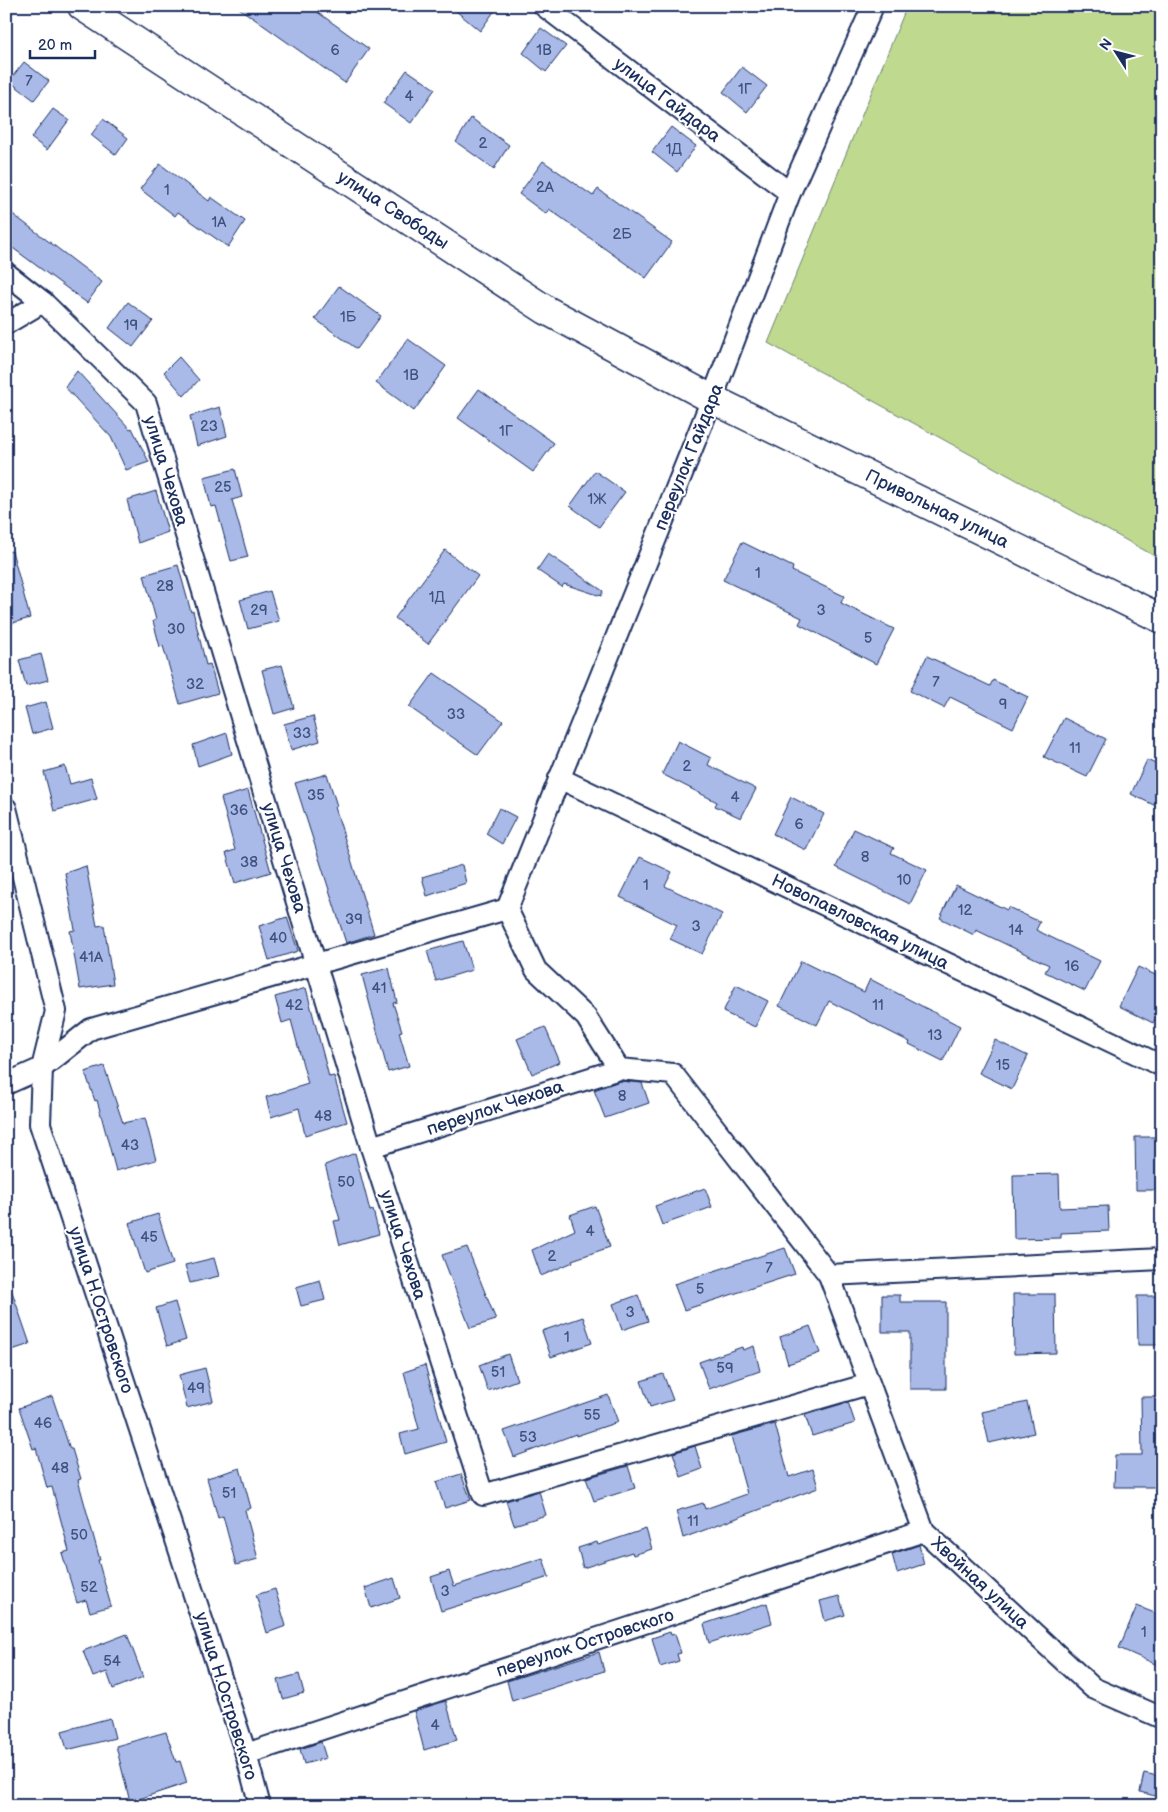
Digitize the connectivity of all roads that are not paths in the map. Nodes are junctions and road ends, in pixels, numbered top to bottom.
1 (82, 6) edge
2 (544, 6) edge
3 (873, 6) edge
4 (790, 193) junction
5 (6, 273) edge
6 (42, 302) junction
7 (6, 324) edge
8 (712, 399) junction
9 (1162, 619) edge
10 (559, 778) junction
11 (6, 808) edge
12 (508, 910) junction
13 (316, 963) junction
14 (1162, 1066) edge
15 (42, 1068) junction
16 (618, 1069) junction
17 (6, 1084) edge
18 (371, 1147) junction
19 (1162, 1259) edge
20 (829, 1275) junction
21 (869, 1384) junction
22 (924, 1531) junction
23 (1162, 1718) edge
24 (246, 1754) junction
25 (260, 1806) edge

1 - 8 street, улица Свободы
2 - 4 street, улица Гайдара
3 - 4 street, переулок Гайдара
4 - 8 street, переулок Гайдара
5 - 6 street, улица Чехова
6 - 7 street
6 - 13 street, улица Чехова
8 - 9 street, Привольная улица
8 - 10 street, переулок Гайдара
10 - 12 street, переулок Гайдара
10 - 14 street, Новопавловская улица
11 - 15 street, улица Н.Островского
12 - 13 street
12 - 16 street
13 - 15 street
13 - 18 street, улица Чехова
15 - 17 street
15 - 24 street, улица Н.Островского
16 - 18 street, переулок Чехова
16 - 20 street, Хвойная улица
18 - 21 street, улица Чехова
19 - 20 street
20 - 21 street, Хвойная улица
21 - 22 street, Хвойная улица
22 - 23 street, Хвойная улица
22 - 24 street, переулок Островского
24 - 25 street, улица Н.Островского

